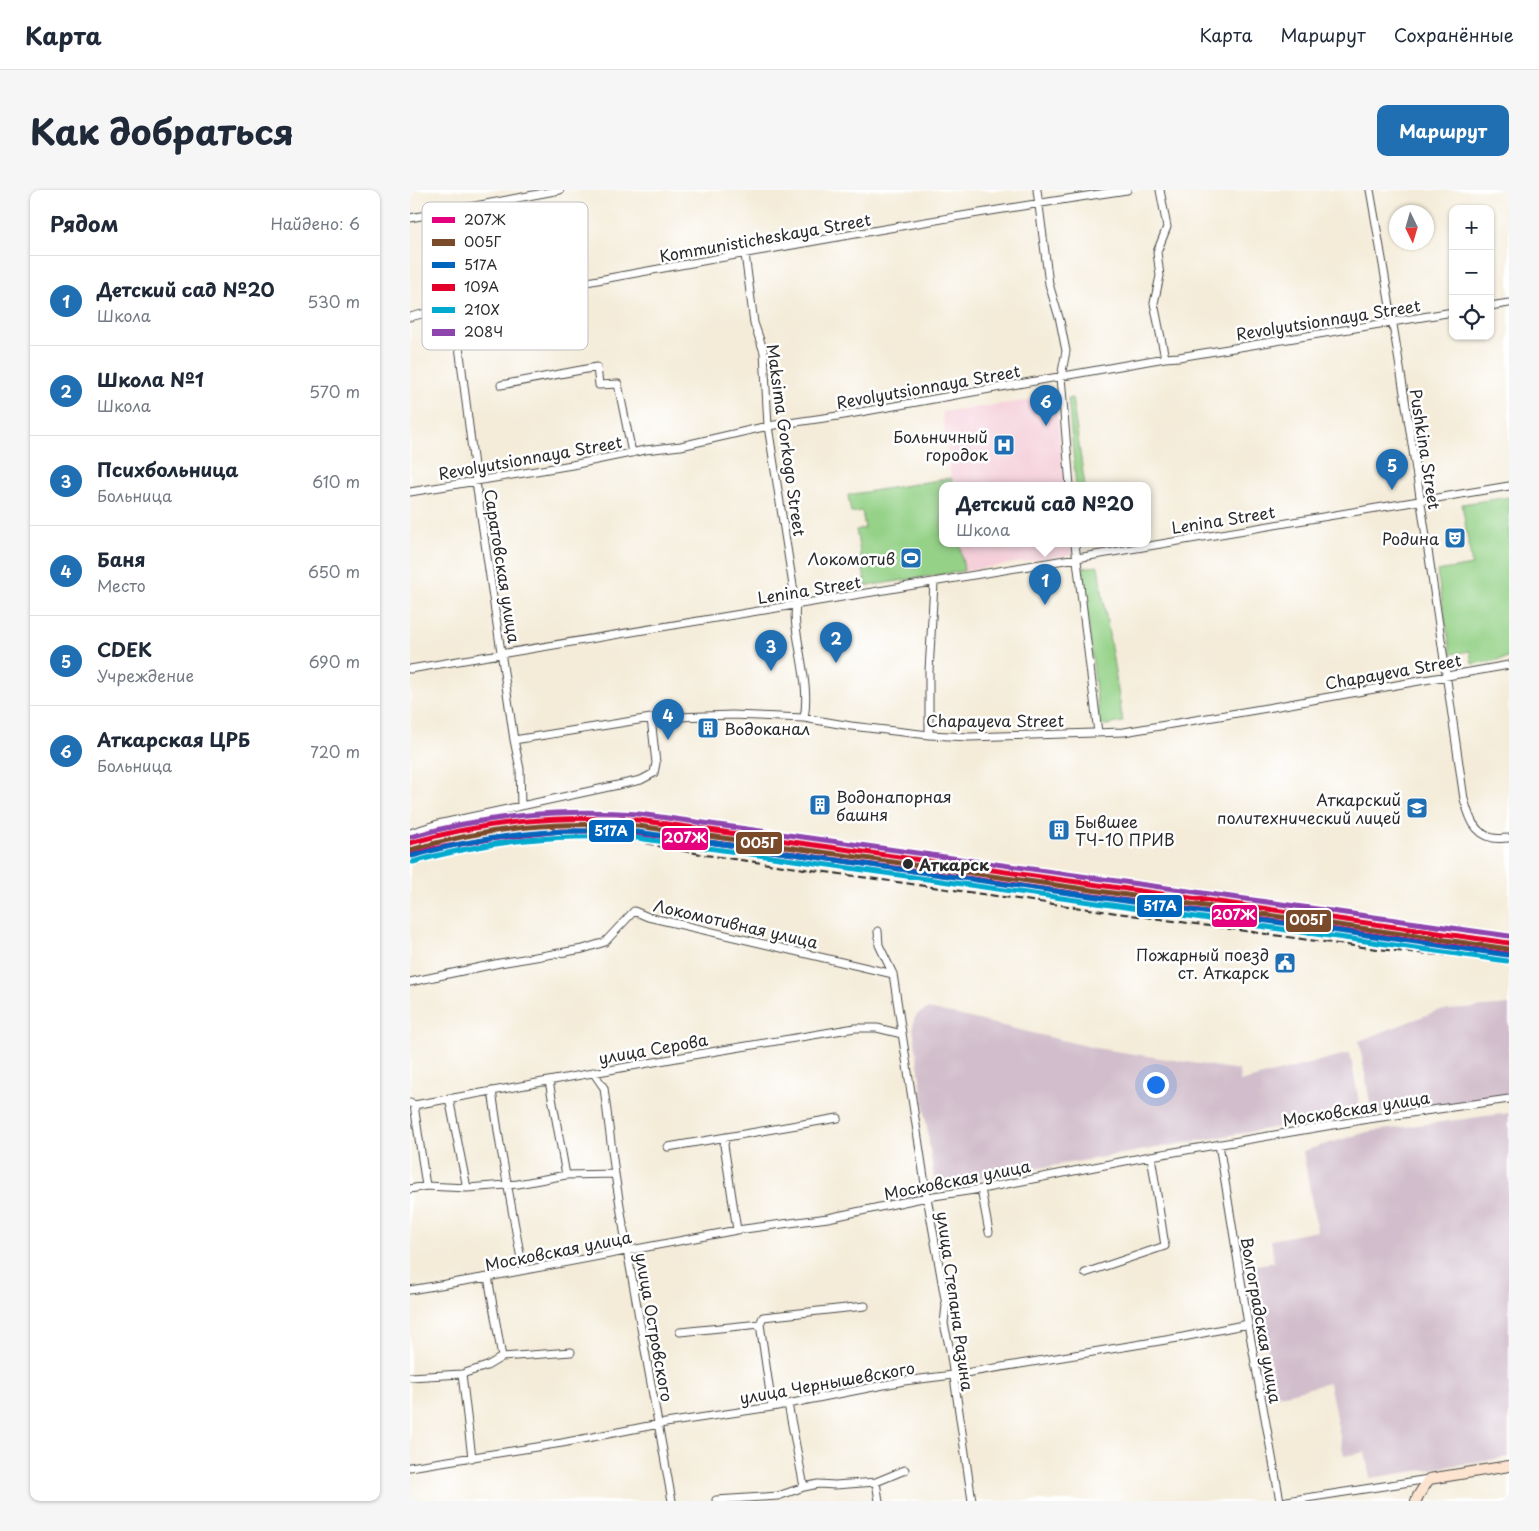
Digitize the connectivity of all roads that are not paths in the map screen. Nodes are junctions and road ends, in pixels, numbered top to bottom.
1 (560, 190) edge
2 (1037, 190) edge
3 (1127, 190) edge
4 (1160, 190) edge
5 (1370, 190) edge
6 (496, 202) edge
7 (1038, 202) junction
8 (745, 254) junction
9 (588, 282) edge
10 (1509, 303) edge
11 (1494, 305) edge
12 (1449, 313) edge
13 (1392, 322) junction
14 (460, 350) edge
15 (1165, 358) junction
16 (1061, 377) junction
17 (501, 385) dead end
18 (768, 426) junction
19 (632, 453) junction
20 (476, 482) junction
21 (1070, 482) edge
22 (1509, 486) edge
23 (410, 492) edge
24 (1420, 500) junction
25 (1151, 545) edge
26 (1075, 547) edge
27 (1136, 547) edge
28 (1076, 557) junction
29 (934, 583) junction
30 (796, 605) junction
31 (502, 654) junction
32 (1509, 665) edge
33 (410, 669) edge
34 (1446, 675) junction
35 (651, 718) junction
36 (804, 718) junction
37 (1098, 733) junction
38 (929, 735) junction
39 (514, 740) junction
40 (521, 806) junction
41 (410, 833) edge
42 (1509, 838) edge
43 (878, 931) dead end
44 (893, 974) junction
45 (410, 982) edge
46 (902, 1034) junction
47 (593, 1072) junction
48 (550, 1081) junction
49 (492, 1091) junction
50 (449, 1098) junction
51 (1509, 1099) edge
52 (412, 1104) edge
53 (838, 1118) dead end
54 (726, 1137) junction
55 (1219, 1144) junction
56 (668, 1147) dead end
57 (1151, 1156) junction
58 (615, 1174) junction
59 (566, 1175) junction
60 (508, 1184) junction
61 (426, 1186) junction
62 (467, 1188) junction
63 (410, 1189) edge
64 (981, 1189) junction
65 (927, 1197) junction
66 (737, 1230) junction
67 (989, 1232) dead end
68 (627, 1250) junction
69 (523, 1270) junction
70 (1085, 1273) dead end
71 (488, 1277) junction
72 (410, 1290) edge
73 (865, 1306) dead end
74 (760, 1324) junction
75 (1248, 1324) junction
76 (680, 1332) dead end
77 (571, 1352) dead end
78 (502, 1357) junction
79 (462, 1374) junction
80 (953, 1375) junction
81 (410, 1377) edge
82 (788, 1404) junction
83 (772, 1407) junction
84 (659, 1424) junction
85 (472, 1458) junction
86 (1509, 1466) edge
87 (410, 1467) edge
88 (905, 1470) dead end
89 (1429, 1479) junction
90 (876, 1482) junction
91 (804, 1487) junction
92 (716, 1500) edge
93 (672, 1501) edge
94 (879, 1501) edge
95 (972, 1501) edge
96 (1280, 1501) edge
97 (1287, 1501) edge
98 (1416, 1501) edge

1 - 6 street
2 - 7 street
3 - 7 street, Kommunisticheskaya Street
4 - 15 street
5 - 13 street, Pushkina Street
7 - 8 street, Kommunisticheskaya Street
7 - 16 street
8 - 9 street, Kommunisticheskaya Street
8 - 18 street, Maksima Gorkogo Street
10 - 11 street
12 - 13 street, Revolyutsionnaya Street
13 - 15 street, Revolyutsionnaya Street
13 - 24 street, Pushkina Street
14 - 20 street, Саратовская улица
15 - 16 street, Revolyutsionnaya Street
16 - 18 street, Revolyutsionnaya Street
16 - 21 street
17 - 19 street
18 - 19 street, Revolyutsionnaya Street
18 - 30 street, Maksima Gorkogo Street
19 - 20 street, Revolyutsionnaya Street
20 - 23 street, Revolyutsionnaya Street
20 - 31 street, Саратовская улица
22 - 24 street, Lenina Street
24 - 25 street, Lenina Street
24 - 34 street, Pushkina Street
26 - 28 street
27 - 28 street, Lenina Street
28 - 29 street, Lenina Street
28 - 37 street
29 - 30 street, Lenina Street
29 - 38 street
30 - 31 street, Lenina Street
30 - 36 street, Maksima Gorkogo Street
31 - 33 street, Lenina Street
31 - 39 street, Саратовская улица
32 - 34 street, Chapayeva Street
34 - 37 street, Chapayeva Street
34 - 42 street, Pushkina Street
35 - 36 street, Chapayeva Street
35 - 39 street, Chapayeva Street
35 - 40 street
36 - 38 street, Chapayeva Street
37 - 38 street, Chapayeva Street
39 - 40 street
40 - 41 street
43 - 44 street, улица Степана Разина
44 - 45 street, Локомотивная улица
44 - 46 street, улица Степана Разина
46 - 47 street, улица Серова
46 - 65 street, улица Степана Разина
47 - 48 street, улица Серова
47 - 58 street, улица Островского
48 - 49 street, улица Серова
48 - 59 street
49 - 50 street, улица Серова
49 - 60 street
50 - 52 street, улица Серова
50 - 62 street
51 - 55 street, Московская улица
52 - 61 street
53 - 54 street
54 - 56 street
54 - 66 street
55 - 57 street, Московская улица
55 - 75 street, Волгоградская улица
57 - 64 street, Московская улица
57 - 70 street
58 - 59 street
58 - 68 street, улица Островского
59 - 60 street
60 - 62 street
60 - 69 street
61 - 62 street
61 - 63 street
64 - 65 street, Московская улица
64 - 67 street
65 - 66 street, Московская улица
65 - 80 street, улица Степана Разина
66 - 68 street, Московская улица
68 - 69 street, Московская улица
68 - 84 street, улица Островского
69 - 71 street, Московская улица
71 - 72 street, Московская улица
71 - 78 street
73 - 74 street
74 - 76 street
74 - 83 street
75 - 80 street, улица Чернышевского
75 - 96 street, Волгоградская улица
77 - 78 street
78 - 79 street
79 - 81 street
79 - 85 street
80 - 82 street, улица Чернышевского
80 - 95 street, улица Степана Разина
82 - 83 street, улица Чернышевского
82 - 91 street
83 - 84 street, улица Чернышевского
84 - 85 street, улица Чернышевского
84 - 93 street, улица Островского
85 - 87 street, улица Чернышевского
86 - 89 street
88 - 90 street
89 - 97 street
89 - 98 street
90 - 91 street
90 - 94 street
91 - 92 street

